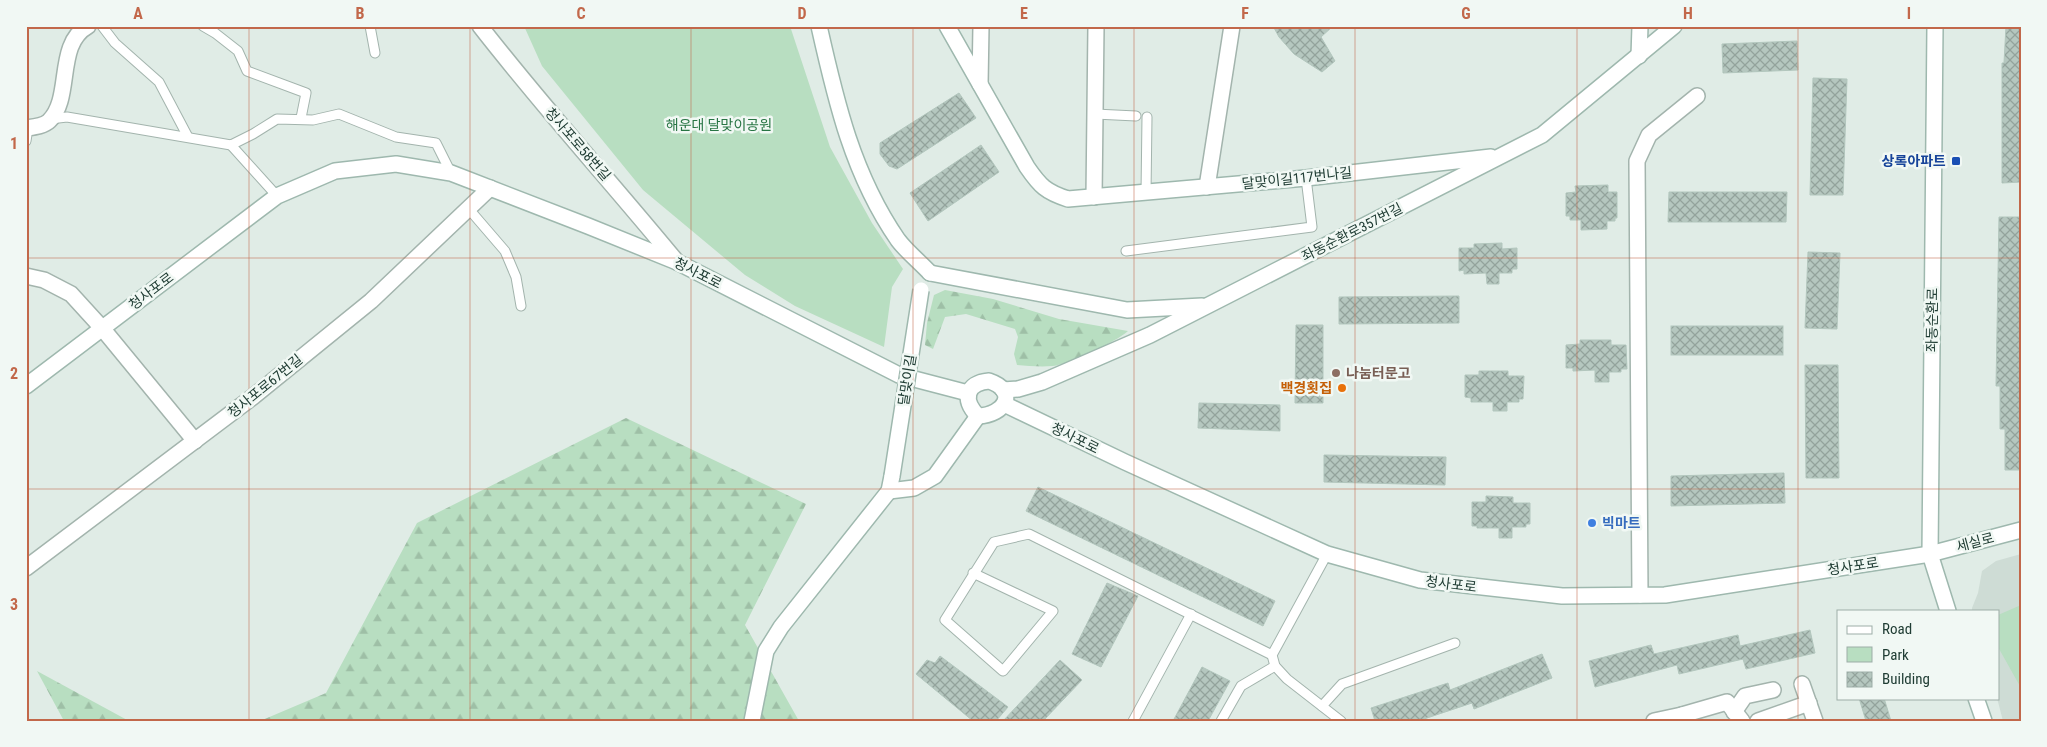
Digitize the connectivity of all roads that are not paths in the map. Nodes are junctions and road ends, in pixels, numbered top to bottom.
1 (88, 26) edge
2 (102, 26) edge
3 (203, 26) edge
4 (370, 26) edge
5 (480, 26) edge
6 (819, 26) edge
7 (946, 26) edge
8 (981, 26) edge
9 (1096, 26) edge
10 (1232, 26) edge
11 (1640, 26) edge
12 (1674, 26) edge
13 (1935, 26) edge
14 (375, 53) dead end
15 (1639, 56) junction
16 (980, 84) junction
17 (1697, 96) dead end
18 (1095, 114) junction
19 (1136, 116) dead end
20 (1147, 117) dead end
21 (301, 118) junction
22 (50, 119) junction
23 (27, 133) edge
24 (188, 137) junction
25 (231, 145) junction
26 (1499, 156) junction
27 (451, 173) junction
28 (1306, 178) junction
29 (1206, 187) junction
30 (490, 188) junction
31 (1146, 193) junction
32 (277, 196) junction
33 (1094, 197) junction
34 (468, 208) junction
35 (1126, 251) dead end
36 (677, 262) junction
37 (930, 273) junction
38 (26, 276) edge
39 (521, 306) dead end
40 (1209, 306) junction
41 (102, 328) junction
42 (26, 386) edge
43 (968, 393) junction
44 (1004, 397) junction
45 (978, 416) junction
46 (195, 441) junction
47 (889, 491) junction
48 (2021, 530) edge
49 (1327, 554) junction
50 (1930, 554) junction
51 (26, 568) edge
52 (974, 573) junction
53 (1640, 595) junction
54 (1948, 610) edge
55 (1191, 614) junction
56 (1454, 642) dead end
57 (1272, 655) junction
58 (1275, 666) junction
59 (1802, 684) dead end
60 (1773, 690) dead end
61 (1977, 700) edge
62 (1809, 703) junction
63 (1322, 706) junction
64 (1738, 716) edge
65 (1780, 717) edge
66 (1683, 718) edge
67 (752, 721) edge
68 (1133, 721) edge
69 (1221, 721) edge
70 (1341, 721) edge
71 (1654, 721) edge
72 (1758, 721) edge
73 (1815, 721) edge
74 (1984, 721) edge

1 - 22 street
2 - 24 lane
3 - 21 lane
4 - 14 lane
5 - 36 street, 청사포로58번길
6 - 37 street
7 - 16 street
8 - 16 street
9 - 18 street
10 - 29 street
11 - 15 street
12 - 15 street, 좌동순환로357번길
13 - 50 street, 좌동순환로
15 - 26 street, 좌동순환로357번길
16 - 33 street, 달맞이길117번나길
17 - 53 street
18 - 19 lane
18 - 33 street
20 - 31 lane
21 - 25 lane
21 - 27 lane
22 - 23 street
22 - 24 lane
24 - 25 lane
25 - 32 lane
26 - 28 street, 달맞이길117번나길
26 - 40 street, 좌동순환로357번길
27 - 30 street, 청사포로
27 - 32 street, 청사포로
28 - 29 street, 달맞이길117번나길
28 - 35 lane
29 - 31 street, 달맞이길117번나길
30 - 34 street, 청사포로67번길
30 - 36 street, 청사포로
31 - 33 street, 달맞이길117번나길
32 - 41 street, 청사포로
34 - 39 lane
34 - 46 street, 청사포로67번길
36 - 43 street, 청사포로
37 - 40 street
37 - 47 street, 달맞이길, bridge
38 - 41 street
40 - 44 street, 좌동순환로357번길
41 - 42 street, 청사포로
41 - 46 street
43 - 44 street
43 - 45 street
44 - 45 street
44 - 49 street, 청사포로
45 - 47 street
46 - 51 street, 청사포로67번길
47 - 67 street, 달맞이길
48 - 50 street, 세실로
49 - 53 street, 청사포로
49 - 57 lane
50 - 53 street, 청사포로
50 - 54 street, 좌동순환로
52 - 52 lane
52 - 55 lane
55 - 57 lane
55 - 68 lane
56 - 63 lane
57 - 58 lane
58 - 63 lane
58 - 69 lane
59 - 62 street
60 - 64 street
61 - 74 street
62 - 65 street
62 - 73 street
63 - 70 lane
64 - 66 street
65 - 72 street
66 - 71 street

